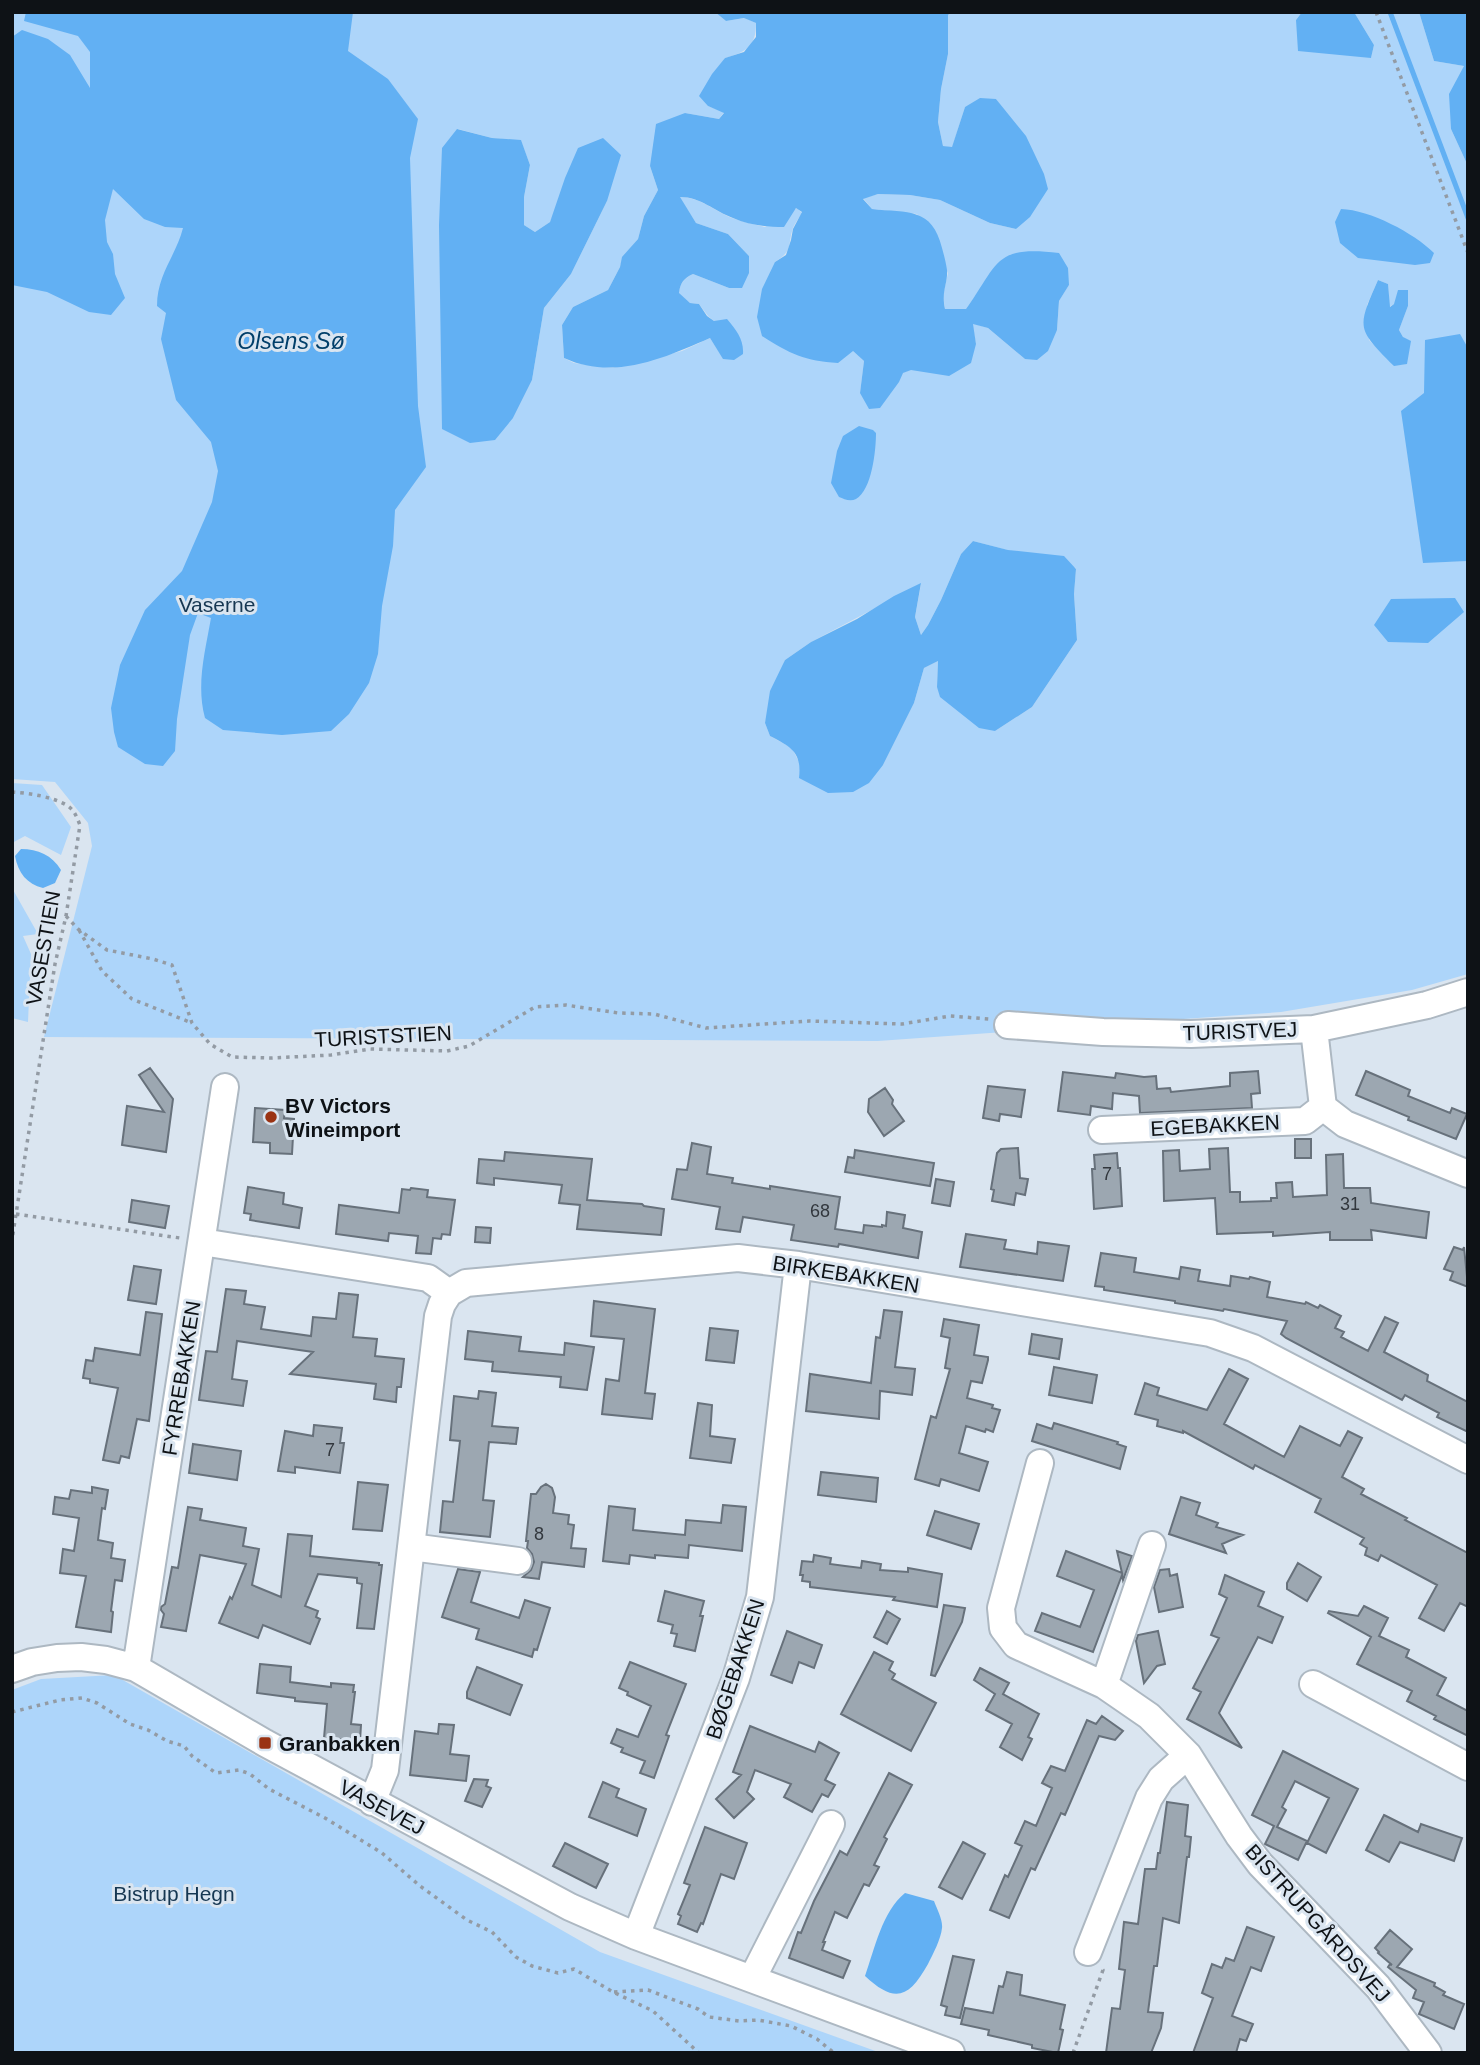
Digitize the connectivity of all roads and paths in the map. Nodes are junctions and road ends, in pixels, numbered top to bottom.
1 (1376, 12) edge
2 (1468, 253) edge
3 (12, 792) edge
4 (66, 916) junction
5 (78, 929) junction
6 (1468, 992) edge
7 (192, 1023) junction
8 (1008, 1025) joint
9 (1314, 1029) junction
10 (225, 1087) dead end
11 (1323, 1107) junction
12 (1102, 1130) dead end
13 (1468, 1174) edge
14 (16, 1214) junction
15 (12, 1240) edge
16 (202, 1242) junction
17 (798, 1265) junction
18 (449, 1293) junction
19 (1468, 1460) edge
20 (1040, 1463) dead end
21 (1152, 1545) dead end
22 (411, 1547) junction
23 (518, 1561) dead end
24 (136, 1668) junction
25 (12, 1669) edge
26 (1313, 1684) dead end
27 (1104, 1685) junction
28 (12, 1712) edge
29 (1188, 1755) junction
30 (1468, 1767) edge
31 (372, 1802) junction
32 (831, 1824) dead end
33 (636, 1936) junction
34 (1088, 1952) joint
35 (752, 1979) junction
36 (613, 1992) junction
37 (699, 2053) edge
38 (834, 2053) edge
39 (951, 2053) edge
40 (1073, 2053) edge
41 (1428, 2053) edge

1 - 2 path
3 - 4 path, VASESTIEN
4 - 5 path, TURISTSTIEN
4 - 14 path, VASESTIEN
5 - 7 path
5 - 7 path, TURISTSTIEN
6 - 9 street, TURISTVEJ
7 - 8 path, TURISTSTIEN
8 - 9 street, TURISTVEJ
9 - 11 street
10 - 16 street, FYRREBAKKEN
11 - 12 street, EGEBAKKEN
11 - 13 street
14 - 15 path, VASESTIEN
14 - 16 path
16 - 18 street
16 - 24 street, FYRREBAKKEN
17 - 18 street, BIRKEBAKKEN
17 - 19 street, BIRKEBAKKEN
17 - 33 street, BØGEBAKKEN
18 - 22 street
20 - 27 street, BISTRUPGÅRDSVEJ
21 - 27 street
22 - 23 street
22 - 31 street
24 - 25 street, VASEVEJ
24 - 31 street, VASEVEJ
26 - 30 street
27 - 29 street, BISTRUPGÅRDSVEJ
28 - 36 path
29 - 34 street
29 - 41 street, BISTRUPGÅRDSVEJ
31 - 33 street, VASEVEJ
32 - 35 street
33 - 35 street, VASEVEJ
34 - 40 path
35 - 39 street, VASEVEJ
36 - 37 path
36 - 38 path

